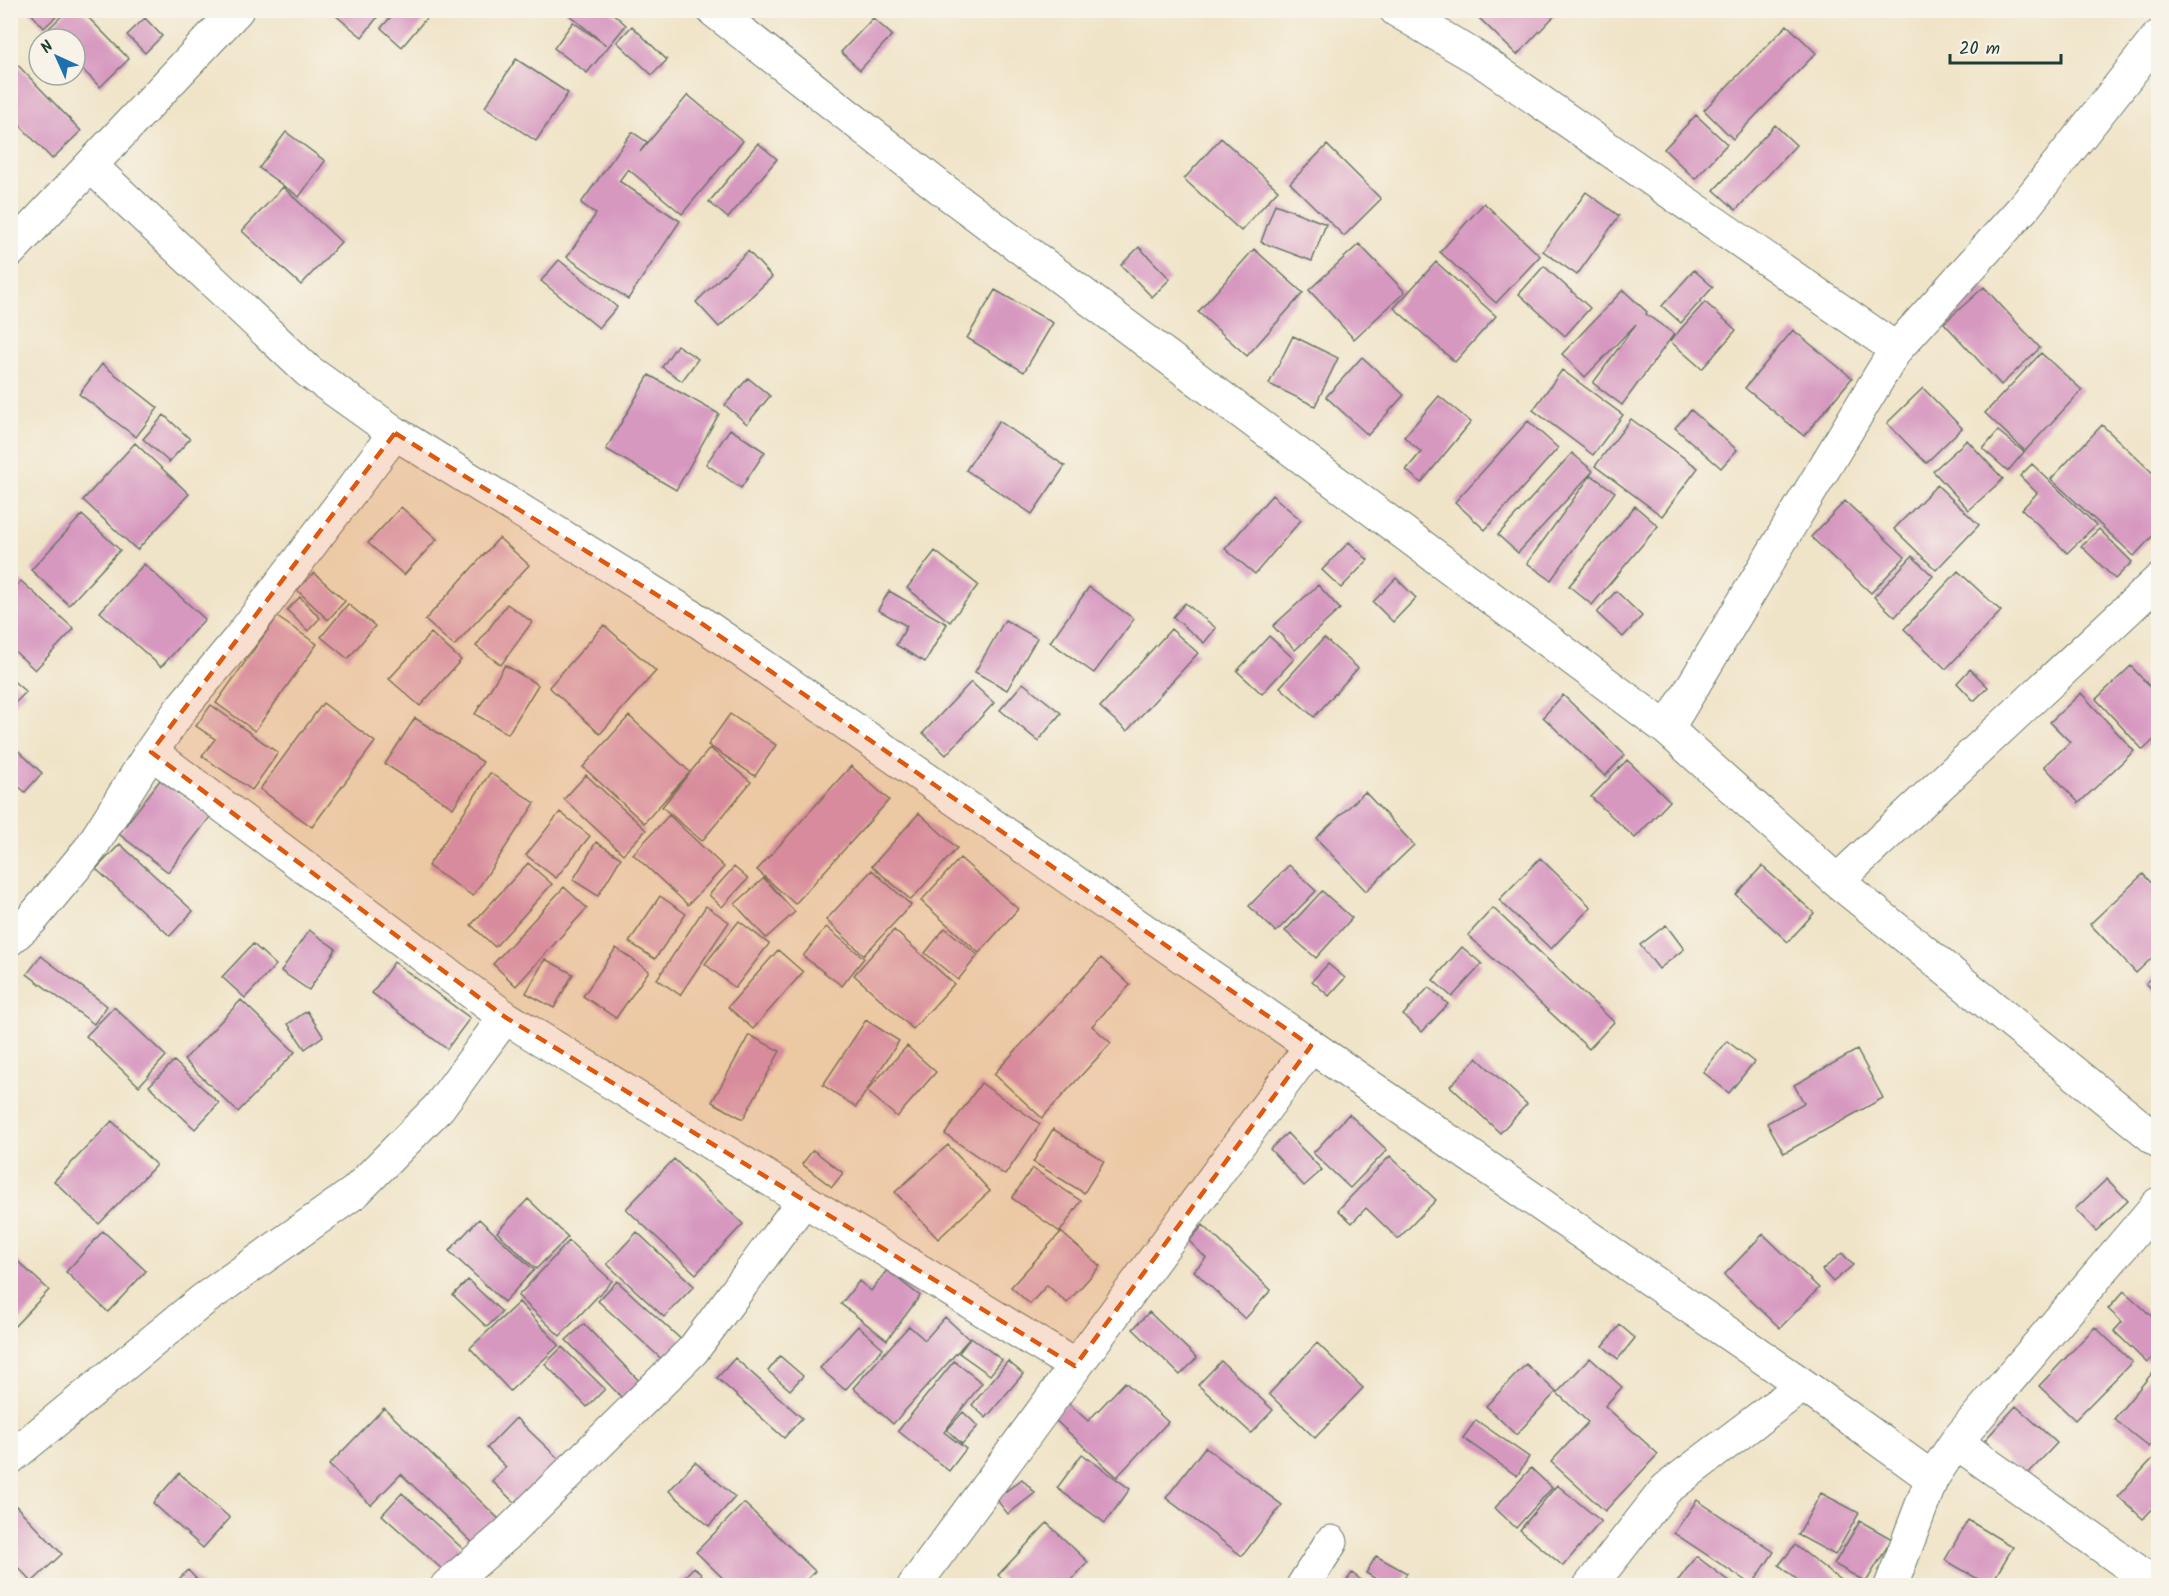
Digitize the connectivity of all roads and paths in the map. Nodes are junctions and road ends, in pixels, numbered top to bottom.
1 (237, 10) edge
2 (713, 10) edge
3 (1396, 10) edge
4 (2158, 37) edge
5 (91, 166) junction
6 (10, 252) edge
7 (1896, 349) junction
8 (395, 433) junction
9 (2156, 588) edge
10 (1667, 729) junction
11 (151, 752) junction
12 (1837, 881) junction
13 (10, 939) edge
14 (505, 1017) junction
15 (1311, 1046) junction
16 (2157, 1139) edge
17 (804, 1200) junction
18 (2158, 1204) edge
19 (1075, 1366) junction
20 (1803, 1385) junction
21 (1956, 1442) junction
22 (10, 1458) edge
23 (1932, 1478) junction
24 (1331, 1542) dead end
25 (447, 1586) edge
26 (914, 1586) edge
27 (1303, 1586) edge
28 (1590, 1586) edge
29 (1891, 1586) edge
30 (2158, 1586) edge

1 - 5 street
2 - 10 street
3 - 7 street
4 - 7 street
5 - 6 street
5 - 8 street
7 - 10 street
8 - 11 street
8 - 15 street
9 - 12 street
10 - 12 street
11 - 13 street
11 - 14 street
12 - 16 street
14 - 17 street
14 - 22 street
15 - 19 street
15 - 20 street
17 - 19 street
17 - 25 street
18 - 21 street
19 - 26 street
20 - 23 street
20 - 28 street
21 - 23 street
21 - 30 street
23 - 29 street
24 - 27 street

